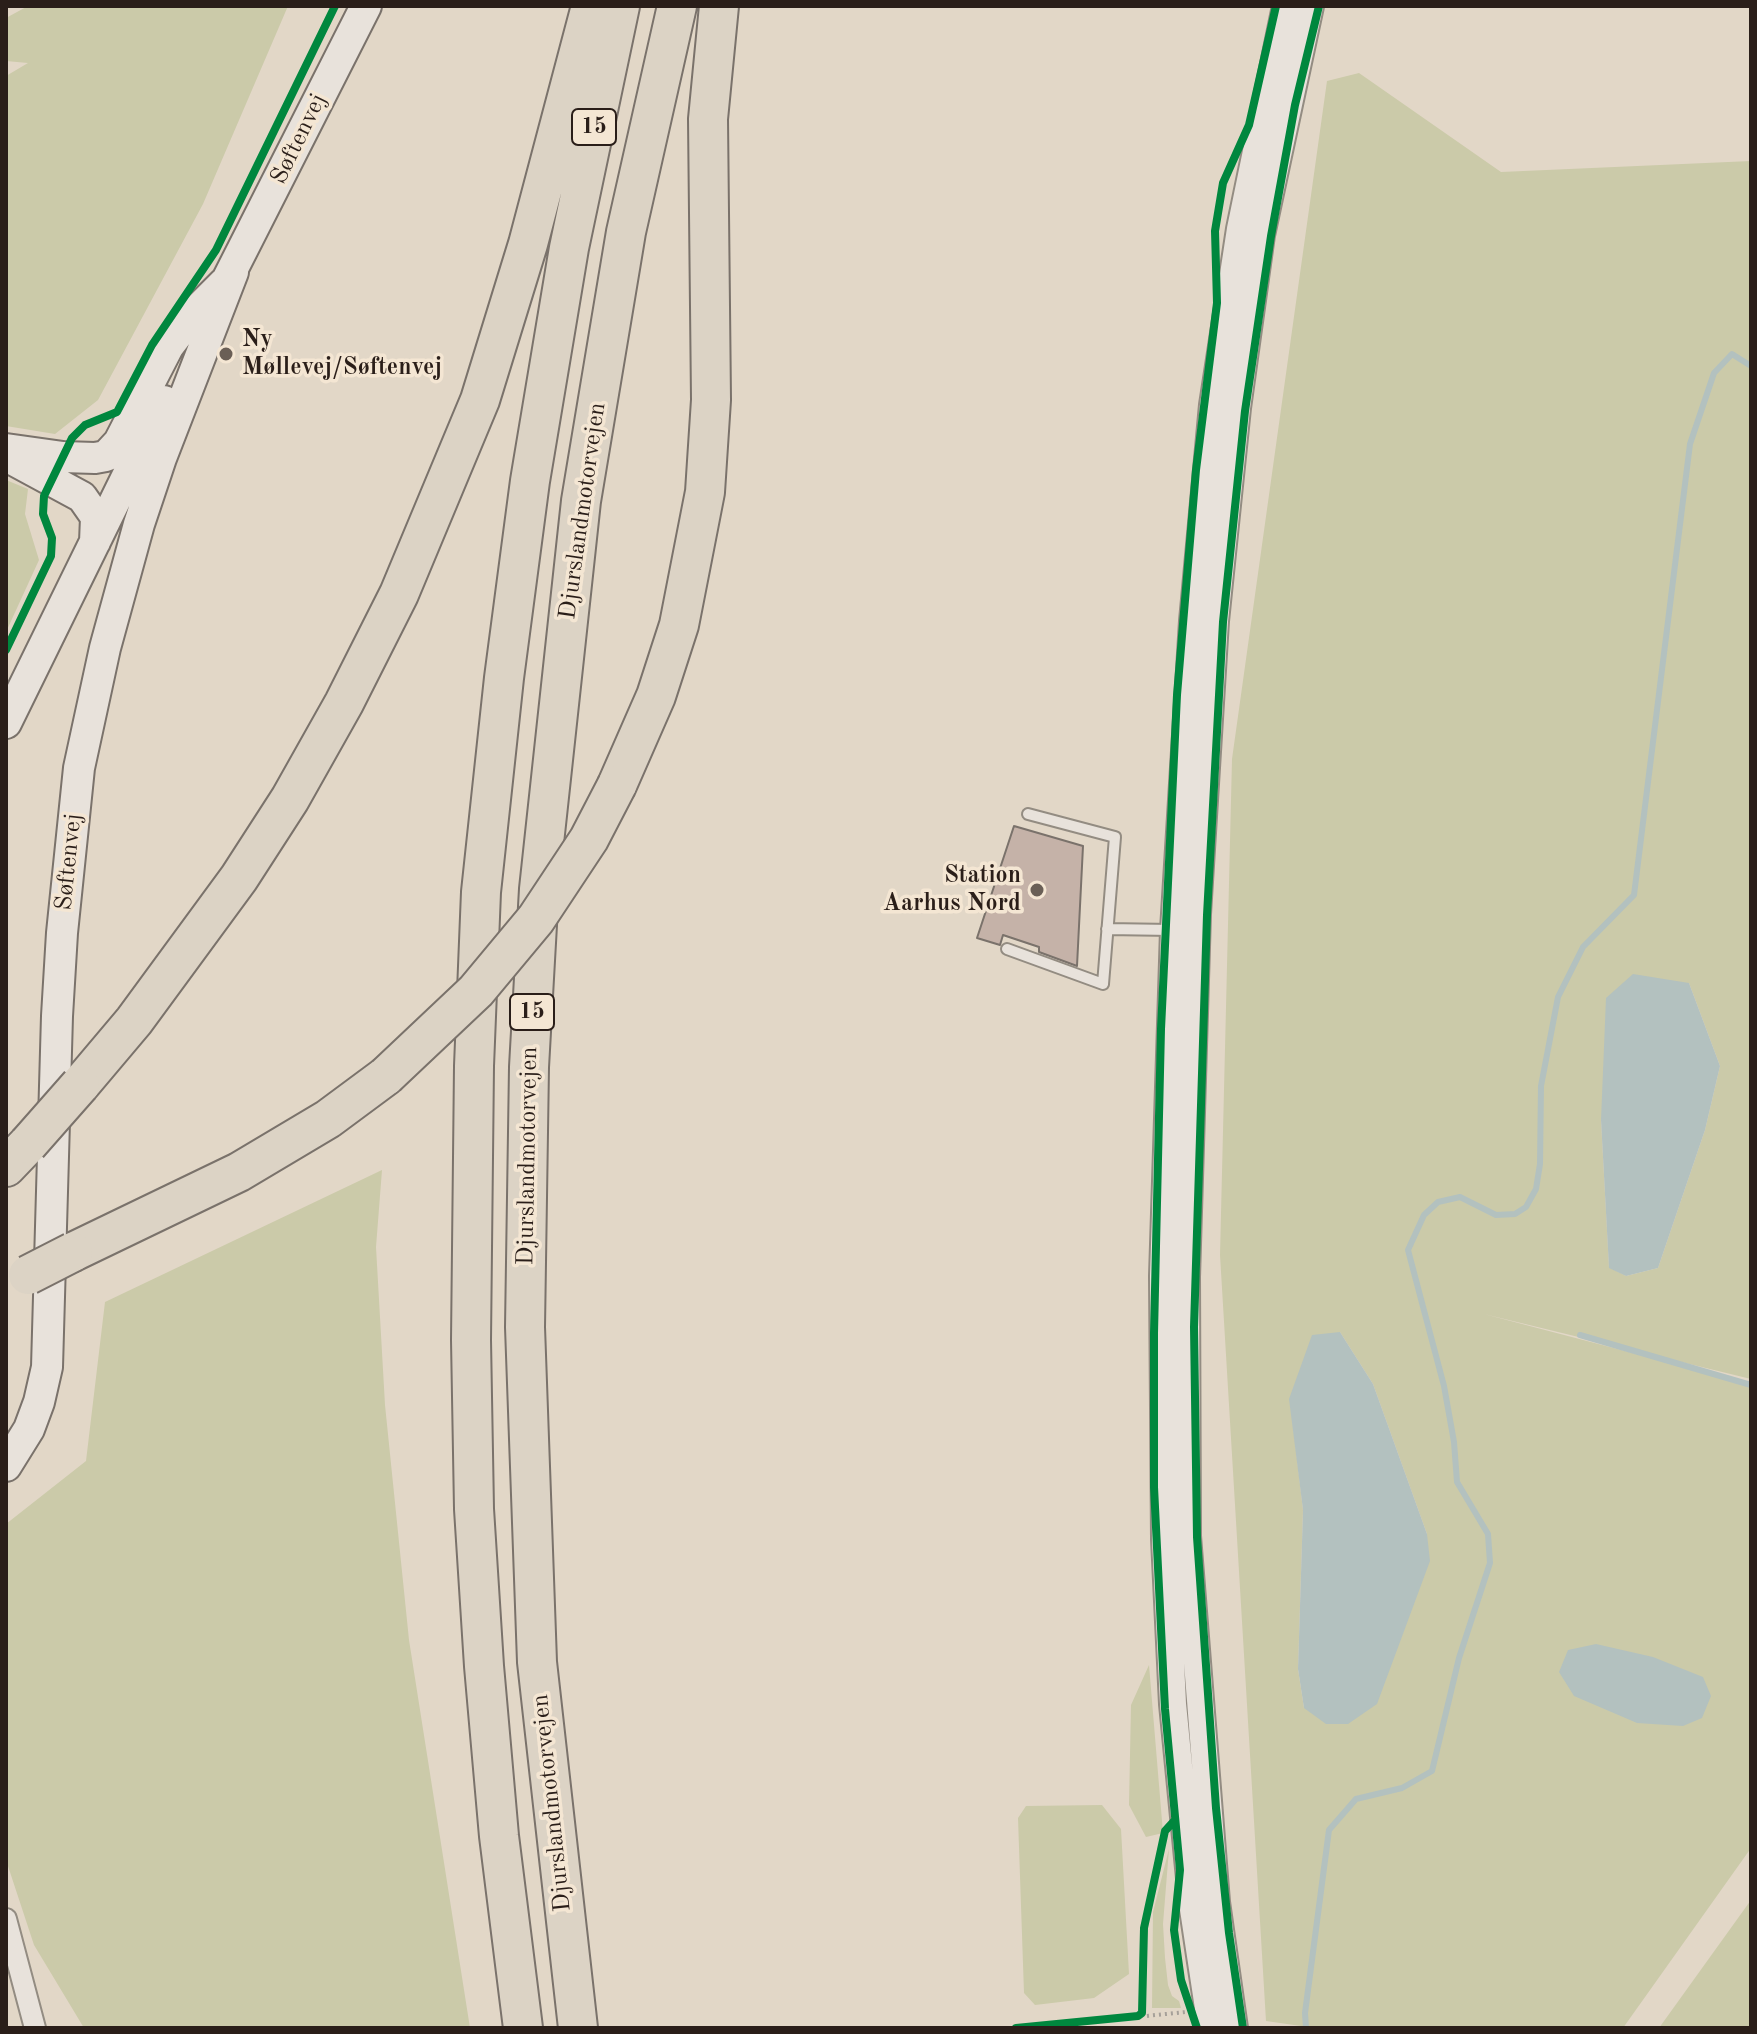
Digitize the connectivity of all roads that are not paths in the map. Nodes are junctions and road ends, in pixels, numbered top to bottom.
1 (366, 6) edge
2 (591, 6) edge
3 (620, 6) edge
4 (677, 6) edge
5 (719, 6) edge
6 (1286, 6) edge
7 (1310, 6) edge
8 (233, 272) junction
9 (6, 449) edge
10 (6, 456) edge
11 (95, 542) junction
12 (6, 723) edge
13 (1028, 814) dead end
14 (1107, 929) junction
15 (1174, 930) junction
16 (1007, 949) dead end
17 (17, 1156) edge
18 (17, 1281) edge
19 (6, 1466) edge
20 (6, 1919) edge
21 (1199, 2020) edge
22 (35, 2028) edge
23 (523, 2028) edge
24 (578, 2028) edge
25 (1234, 2028) edge

1 - 8 main road, Søftenvej
2 - 17 highway, bridge
3 - 23 highway, 15
4 - 24 highway, Djurslandmotorvejen / 15
5 - 18 highway, bridge
6 - 15 street
7 - 25 street
8 - 9 main road
8 - 11 main road, Søftenvej
8 - 19 main road, Søftenvej
10 - 11 main road
11 - 12 main road, Søftenvej
13 - 14 lane
14 - 15 lane
14 - 16 lane
15 - 21 street
20 - 22 street

